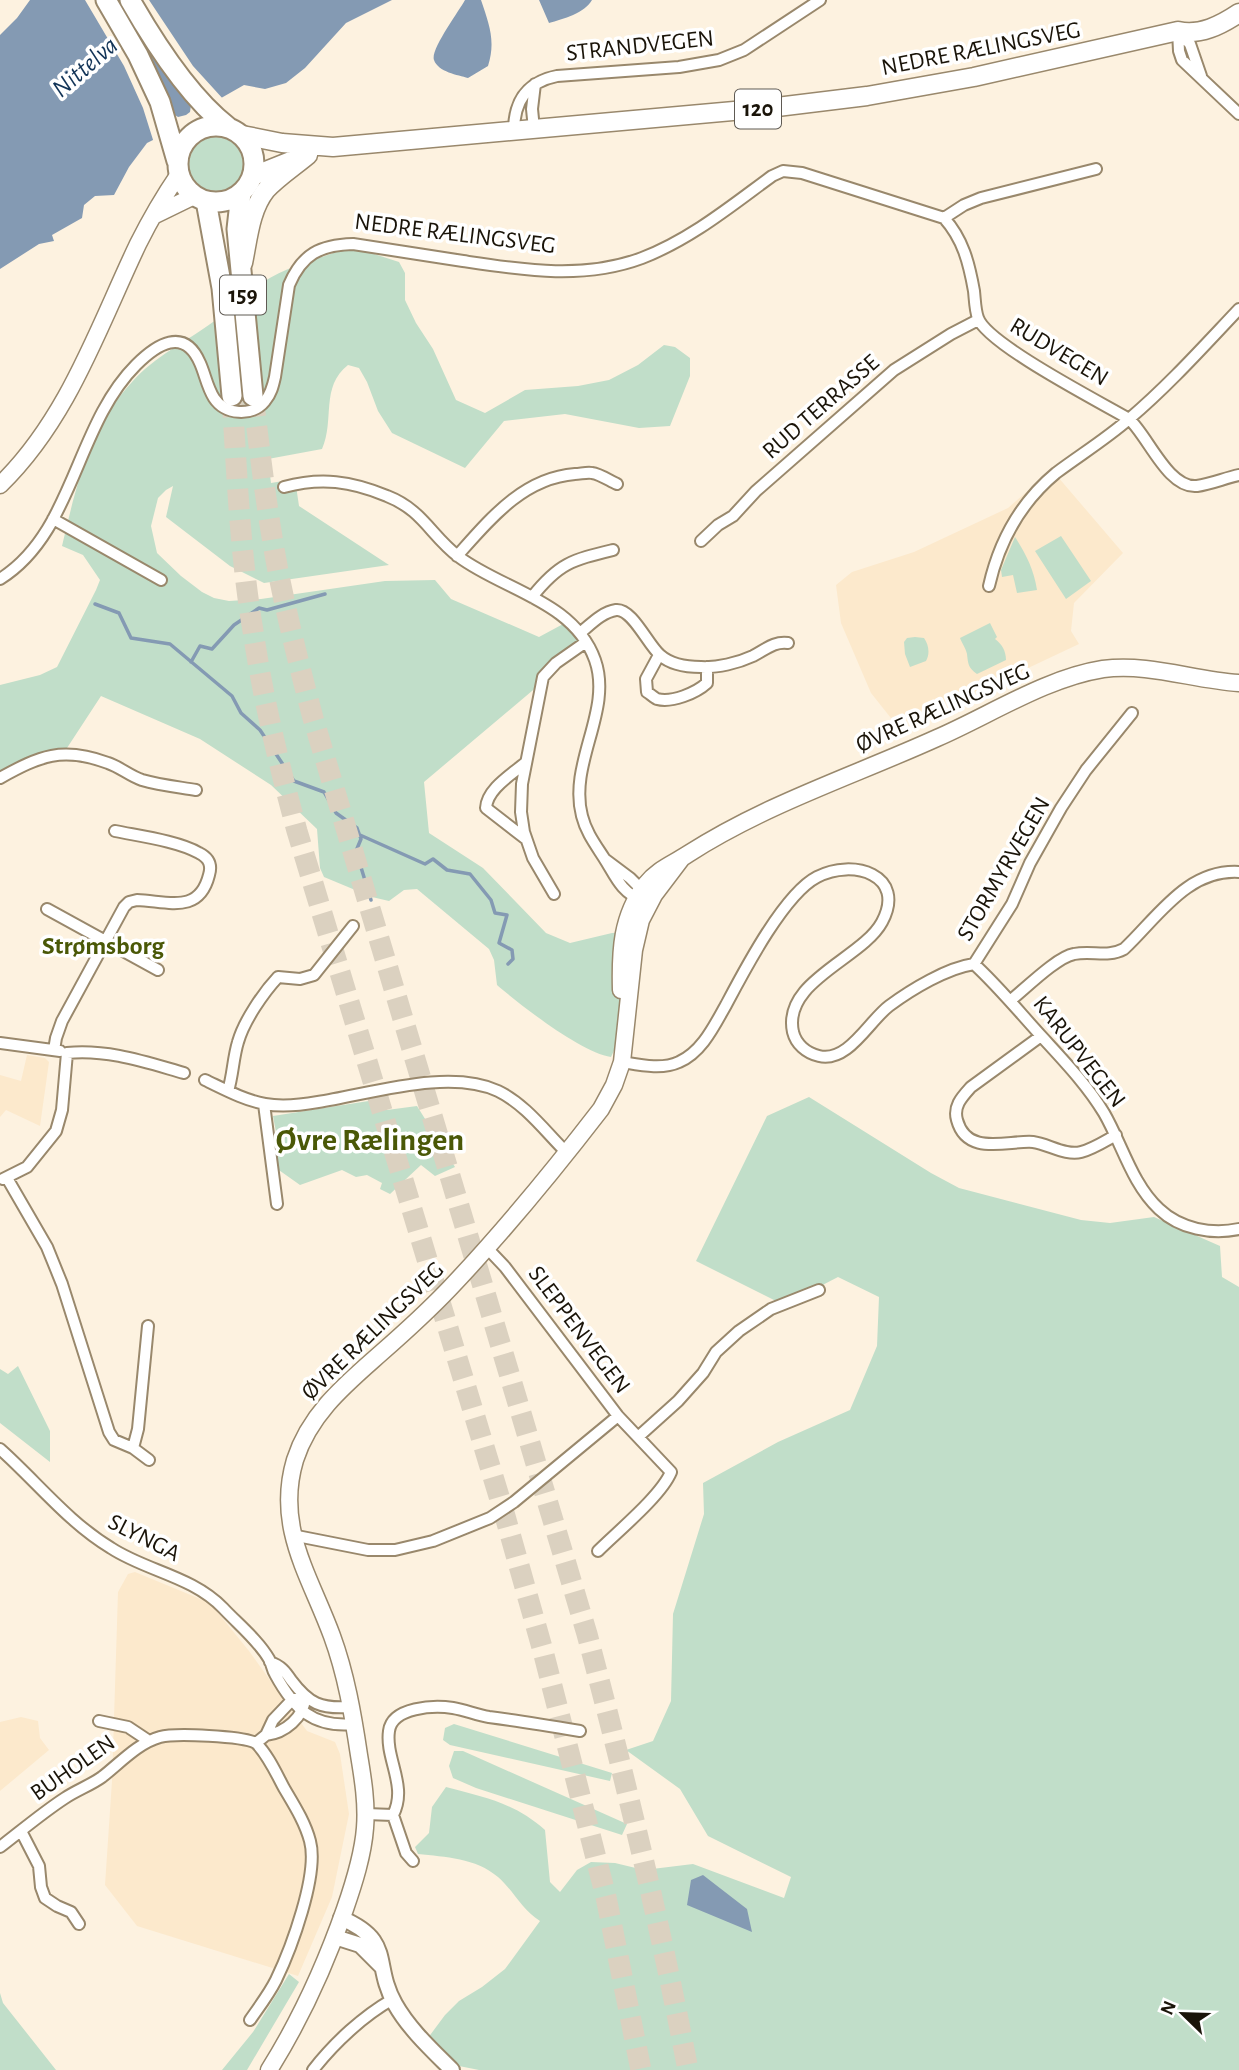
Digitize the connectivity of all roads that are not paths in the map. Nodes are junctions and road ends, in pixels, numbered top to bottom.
1 (106, 0) edge
2 (130, 0) edge
3 (820, 0) edge
4 (1239, 12) edge
5 (1178, 31) junction
6 (535, 84) junction
7 (1239, 114) edge
8 (229, 126) junction
9 (534, 129) junction
10 (514, 131) junction
11 (333, 147) junction
12 (308, 155) junction
13 (176, 160) junction
14 (1096, 169) dead end
15 (253, 176) junction
16 (240, 193) junction
17 (200, 198) junction
18 (155, 215) junction
19 (944, 218) junction
20 (241, 273) junction
21 (1239, 309) edge
22 (978, 320) junction
23 (232, 396) tunnel mouth
24 (253, 396) tunnel mouth
25 (1129, 419) junction
26 (1239, 475) edge
27 (617, 484) dead end
28 (0, 485) edge
29 (284, 487) dead end
30 (53, 519) junction
31 (701, 541) dead end
32 (613, 550) dead end
33 (457, 556) junction
34 (0, 579) edge
35 (161, 580) dead end
36 (989, 586) dead end
37 (532, 597) junction
38 (583, 638) junction
39 (788, 643) dead end
40 (659, 655) junction
41 (707, 667) junction
42 (1239, 683) edge
43 (1132, 713) dead end
44 (525, 763) junction
45 (0, 778) edge
46 (195, 790) dead end
47 (115, 831) dead end
48 (526, 839) junction
49 (1239, 872) edge
50 (554, 894) dead end
51 (643, 896) junction
52 (47, 909) dead end
53 (353, 926) dead end
54 (106, 941) junction
55 (974, 964) junction
56 (158, 970) dead end
57 (1011, 1000) junction
58 (1041, 1036) junction
59 (0, 1043) edge
60 (54, 1050) junction
61 (67, 1053) junction
62 (622, 1062) junction
63 (184, 1073) dead end
64 (205, 1080) dead end
65 (228, 1091) junction
66 (264, 1104) junction
67 (1116, 1135) junction
68 (566, 1152) junction
69 (3, 1179) edge
70 (277, 1204) dead end
71 (1239, 1229) edge
72 (487, 1248) junction
73 (819, 1290) dead end
74 (148, 1326) dead end
75 (618, 1416) junction
76 (638, 1437) junction
77 (134, 1448) junction
78 (0, 1449) edge
79 (149, 1460) dead end
80 (292, 1535) junction
81 (597, 1551) dead end
82 (270, 1662) junction
83 (305, 1698) junction
84 (293, 1699) junction
85 (350, 1707) junction
86 (303, 1711) junction
87 (99, 1721) dead end
88 (354, 1724) junction
89 (580, 1731) dead end
90 (266, 1735) junction
91 (149, 1741) junction
92 (256, 1743) junction
93 (366, 1814) junction
94 (393, 1815) junction
95 (21, 1830) junction
96 (0, 1847) edge
97 (413, 1861) dead end
98 (341, 1918) junction
99 (79, 1924) dead end
100 (335, 1937) junction
101 (382, 1967) junction
102 (393, 1999) junction
103 (250, 2020) dead end
104 (269, 2070) edge
105 (313, 2070) edge
106 (452, 2070) edge

1 - 13 highway, 159
2 - 8 highway
3 - 6 street, STRANDVEGEN
4 - 5 main road, NEDRE RÆLINGSVEG / 120
5 - 7 street
5 - 9 main road, NEDRE RÆLINGSVEG / 120
6 - 9 street, STRANDVEGEN
6 - 10 street, STRANDVEGEN
8 - 11 main road, NEDRE RÆLINGSVEG / 120
8 - 13 highway
8 - 15 highway
9 - 10 main road, NEDRE RÆLINGSVEG / 120
10 - 11 main road, NEDRE RÆLINGSVEG / 120
11 - 12 main road, NEDRE RÆLINGSVEG / 120
12 - 15 main road, NEDRE RÆLINGSVEG / 120
12 - 20 main road
13 - 17 highway, 159
13 - 18 main road
14 - 19 street
15 - 16 highway
16 - 17 highway
16 - 20 highway, 159
17 - 18 main road
17 - 23 highway, 159
18 - 28 main road
19 - 22 street, RUDVEGEN
19 - 30 street, NEDRE RÆLINGSVEG
20 - 24 highway, 159
21 - 25 street
22 - 25 street, RUDVEGEN
22 - 31 street, RUD TERRASSE
25 - 26 street, RUDVEGEN
25 - 36 street
27 - 33 street
29 - 33 street
30 - 34 street, NEDRE RÆLINGSVEG
30 - 35 street
32 - 37 street
33 - 37 street
37 - 38 street
38 - 40 street
38 - 44 street
38 - 51 street
39 - 41 street
40 - 41 street
40 - 41 street
42 - 51 main road, ØVRE RÆLINGSVEG
43 - 55 street, STORMYRVEGEN
44 - 48 street
44 - 48 street
45 - 46 street
47 - 54 street
48 - 50 street
49 - 57 street
51 - 62 main road, ØVRE RÆLINGSVEG
52 - 54 street
53 - 65 street
54 - 56 street
54 - 60 street
55 - 57 street, KARUPVEGEN
55 - 62 street, STORMYRVEGEN
57 - 58 street, KARUPVEGEN
58 - 67 street, KARUPVEGEN
58 - 67 street
59 - 60 street
60 - 61 street
61 - 63 street
61 - 69 street
62 - 68 main road, ØVRE RÆLINGSVEG
64 - 65 street
65 - 66 street
66 - 68 street
66 - 70 street
67 - 71 street, KARUPVEGEN
68 - 72 main road, ØVRE RÆLINGSVEG
69 - 77 street
72 - 75 street, SLEPPENVEGEN
72 - 80 main road, ØVRE RÆLINGSVEG
73 - 76 street
74 - 77 street
75 - 76 street, SLEPPENVEGEN
75 - 80 street
76 - 81 street, SLEPPENVEGEN
77 - 79 street
78 - 82 street, SLYNGA
80 - 85 main road, ØVRE RÆLINGSVEG
82 - 83 street, SLYNGA
82 - 84 street, SLYNGA
83 - 84 street
83 - 85 street
83 - 86 street
84 - 86 street, SLYNGA
84 - 90 street
85 - 88 main road, ØVRE RÆLINGSVEG
86 - 88 street, SLYNGA
86 - 90 street
87 - 91 street, BUHOLEN
88 - 93 main road, ØVRE RÆLINGSVEG
89 - 94 street
90 - 92 street
91 - 92 street, BUHOLEN
91 - 95 street, BUHOLEN
92 - 103 street
93 - 94 street
93 - 98 main road, ØVRE RÆLINGSVEG
94 - 97 street
95 - 96 street, BUHOLEN
95 - 99 street, BUHOLEN
98 - 100 main road, ØVRE RÆLINGSVEG
98 - 101 street
100 - 101 street
100 - 104 main road, ØVRE RÆLINGSVEG
101 - 102 street
102 - 105 street
102 - 106 street

